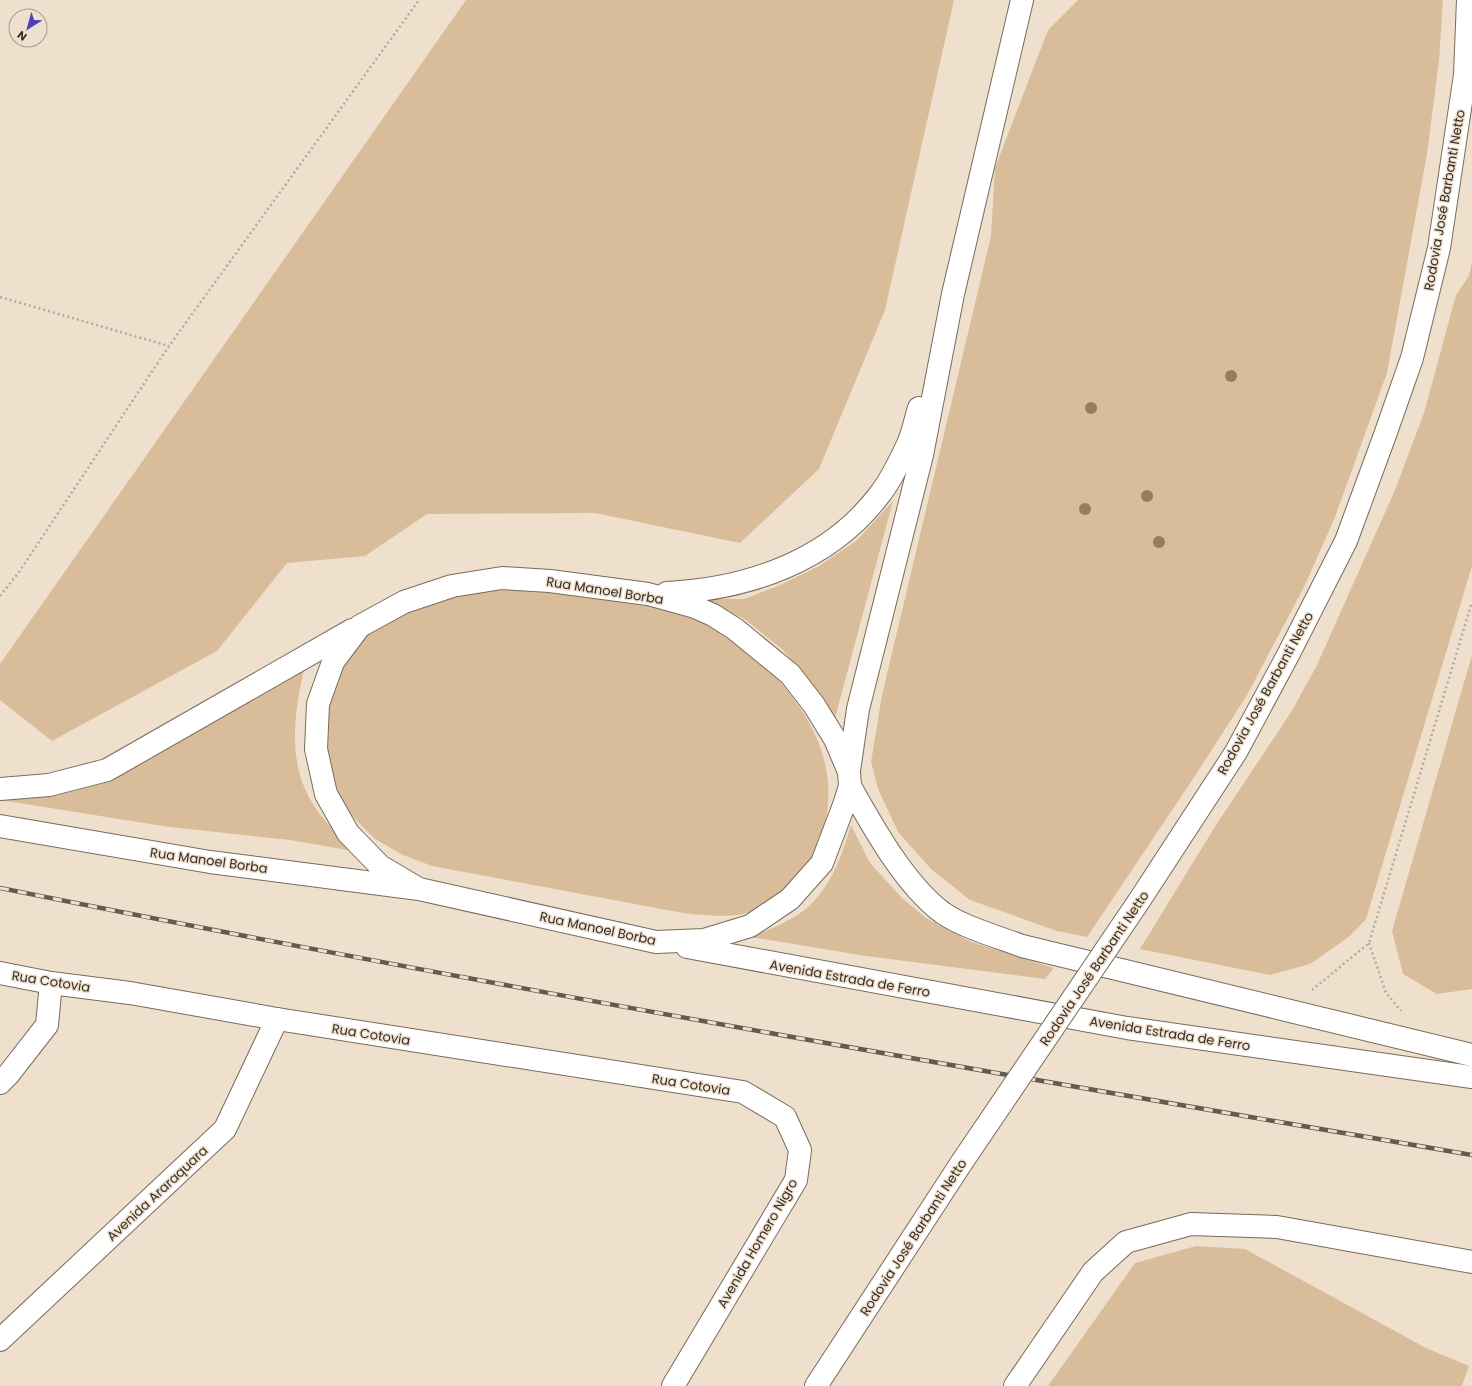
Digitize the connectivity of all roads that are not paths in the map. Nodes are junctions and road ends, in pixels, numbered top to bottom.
1 (1022, 0) edge
2 (1468, 0) edge
3 (953, 294) junction
4 (648, 594) junction
5 (360, 626) junction
6 (849, 779) junction
7 (0, 789) edge
8 (0, 826) edge
9 (419, 888) junction
10 (656, 942) junction
11 (0, 973) edge
12 (51, 983) junction
13 (277, 1019) junction
14 (1472, 1055) edge
15 (1472, 1077) edge
16 (0, 1083) edge
17 (742, 1092) joint
18 (1472, 1262) edge
19 (0, 1340) edge
20 (673, 1386) edge
21 (816, 1386) edge
22 (1015, 1386) edge

1 - 3 main road
2 - 21 main road, Rodovia José Barbanti Netto, bridge
3 - 4 main road
3 - 6 main road
4 - 5 main road, Rua Manoel Borba
4 - 6 main road, Rua Manoel Borba
5 - 7 main road, Rua Manoel Borba
5 - 9 main road, Rua Manoel Borba
6 - 10 main road, Rua Manoel Borba
6 - 14 main road
8 - 9 main road, Rua Manoel Borba
9 - 10 main road, Rua Manoel Borba
10 - 15 main road, Avenida Estrada de Ferro
11 - 12 main road, Rua Cotovia
12 - 13 main road, Rua Cotovia
12 - 16 main road
13 - 17 main road, Rua Cotovia
13 - 19 main road, Avenida Araraquara
17 - 20 main road, Avenida Homero Nigro
18 - 22 main road

